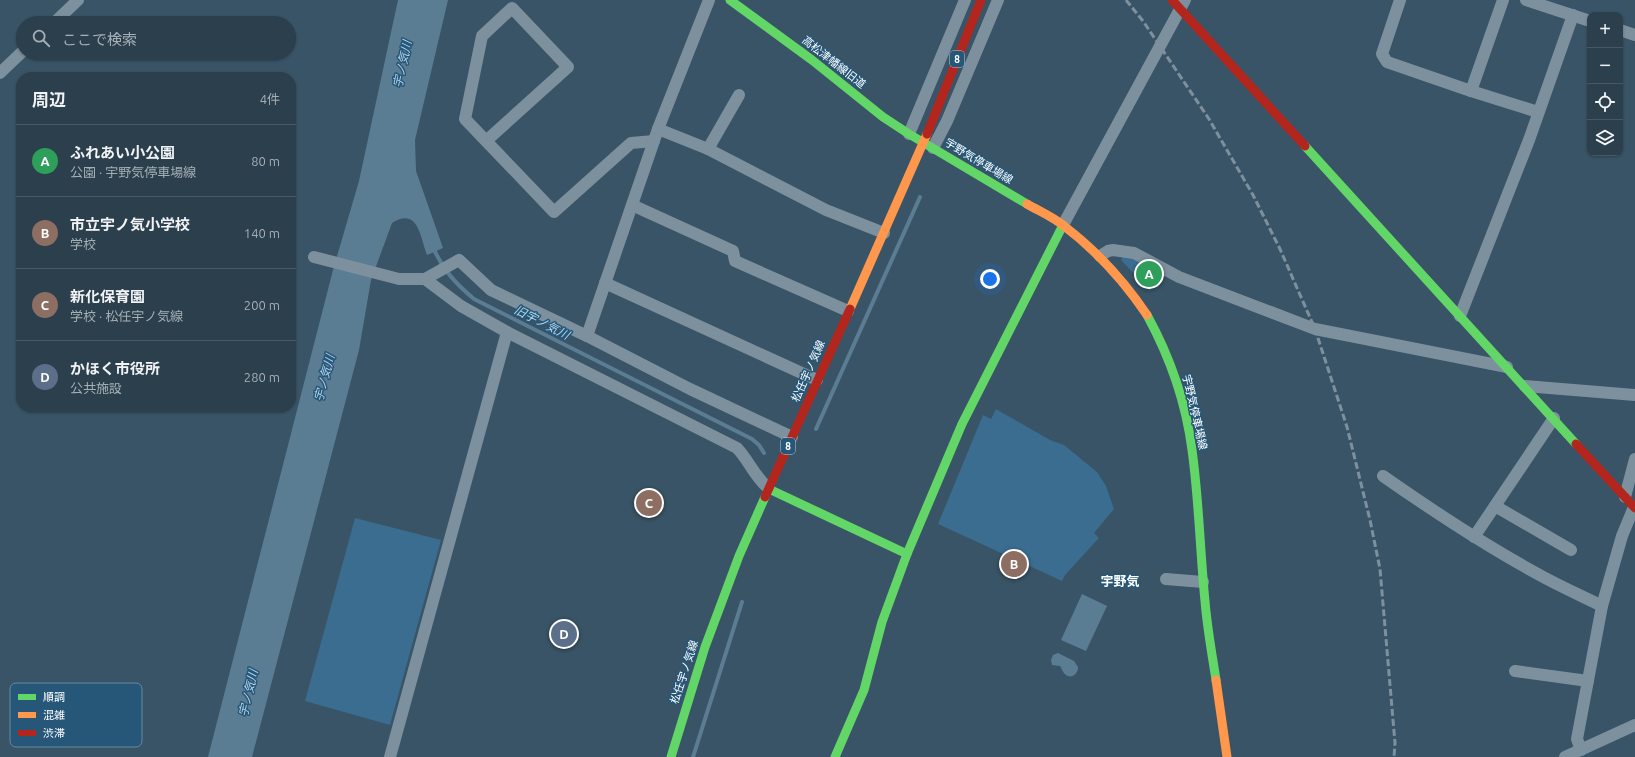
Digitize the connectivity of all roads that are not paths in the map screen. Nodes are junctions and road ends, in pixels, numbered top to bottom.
1 (78, 0) edge
2 (709, 0) edge
3 (730, 0) edge
4 (965, 0) edge
5 (981, 0) edge
6 (998, 0) edge
7 (1172, 0) edge
8 (1400, 0) edge
9 (1503, 0) edge
10 (1526, 0) edge
11 (1183, 5) edge
12 (1573, 15) junction
13 (61, 16) edge
14 (1587, 20) edge
15 (1623, 31) edge
16 (1635, 35) edge
17 (16, 58) edge
18 (0, 73) edge
19 (1471, 91) junction
20 (739, 95) dead end
21 (1538, 112) junction
22 (658, 129) junction
23 (908, 134) junction
24 (486, 141) junction
25 (654, 141) junction
26 (928, 146) junction
27 (708, 149) junction
28 (632, 205) junction
29 (1063, 225) junction
30 (884, 233) junction
31 (1100, 256) junction
32 (316, 257) dead end
33 (424, 279) junction
34 (604, 283) junction
35 (848, 311) junction
36 (1460, 316) junction
37 (507, 332) junction
38 (587, 336) junction
39 (1507, 367) junction
40 (817, 380) junction
41 (1524, 386) junction
42 (1635, 395) edge
43 (1554, 418) junction
44 (792, 437) junction
45 (1635, 459) edge
46 (1383, 476) dead end
47 (768, 489) junction
48 (1631, 504) edge
49 (1495, 506) junction
50 (1474, 537) junction
51 (1571, 550) dead end
52 (907, 554) junction
53 (1166, 580) dead end
54 (1203, 582) junction
55 (1602, 606) junction
56 (1515, 672) dead end
57 (1588, 681) junction
58 (1635, 725) edge
59 (1581, 750) junction
60 (390, 757) edge
61 (671, 757) edge
62 (835, 757) edge
63 (1227, 757) edge
64 (1565, 757) edge

1 - 13 street
2 - 22 street
3 - 23 street, 高松津幡線旧道
4 - 23 street
5 - 26 street, 松任宇ノ気線 / 8
6 - 26 street
7 - 11 street
8 - 19 street
9 - 19 street
10 - 12 street
11 - 29 street
11 - 36 street
12 - 14 street
12 - 21 street
15 - 16 street
17 - 18 street
19 - 21 street
20 - 27 street
21 - 36 street
22 - 25 street
22 - 27 street
23 - 26 street, 高松津幡線旧道
24 - 24 street
24 - 25 street
25 - 28 street
26 - 29 street, 宇野気停車場線
26 - 30 street, 松任宇ノ気線 / 8
27 - 30 street
28 - 34 street
28 - 35 street
29 - 31 street, 宇野気停車場線
29 - 52 street
30 - 35 street, 松任宇ノ気線 / 8
31 - 39 street
31 - 54 street, 宇野気停車場線
32 - 33 street
33 - 37 street
33 - 38 street
34 - 38 street
34 - 40 street
35 - 40 street, 松任宇ノ気線 / 8
36 - 39 street
37 - 47 street
37 - 60 street
38 - 44 street
39 - 41 street
40 - 44 street, 松任宇ノ気線 / 8
41 - 42 street
41 - 43 street
43 - 48 street
43 - 49 street
44 - 47 street, 松任宇ノ気線 / 8
45 - 48 street
46 - 50 street
47 - 52 street
47 - 61 street, 松任宇ノ気線 / 8
48 - 55 street
49 - 50 street
49 - 51 street
50 - 55 street
52 - 62 street
53 - 54 street
54 - 63 street, 宇野気停車場線
55 - 57 street
56 - 57 street
57 - 59 street
58 - 59 street
59 - 64 street

